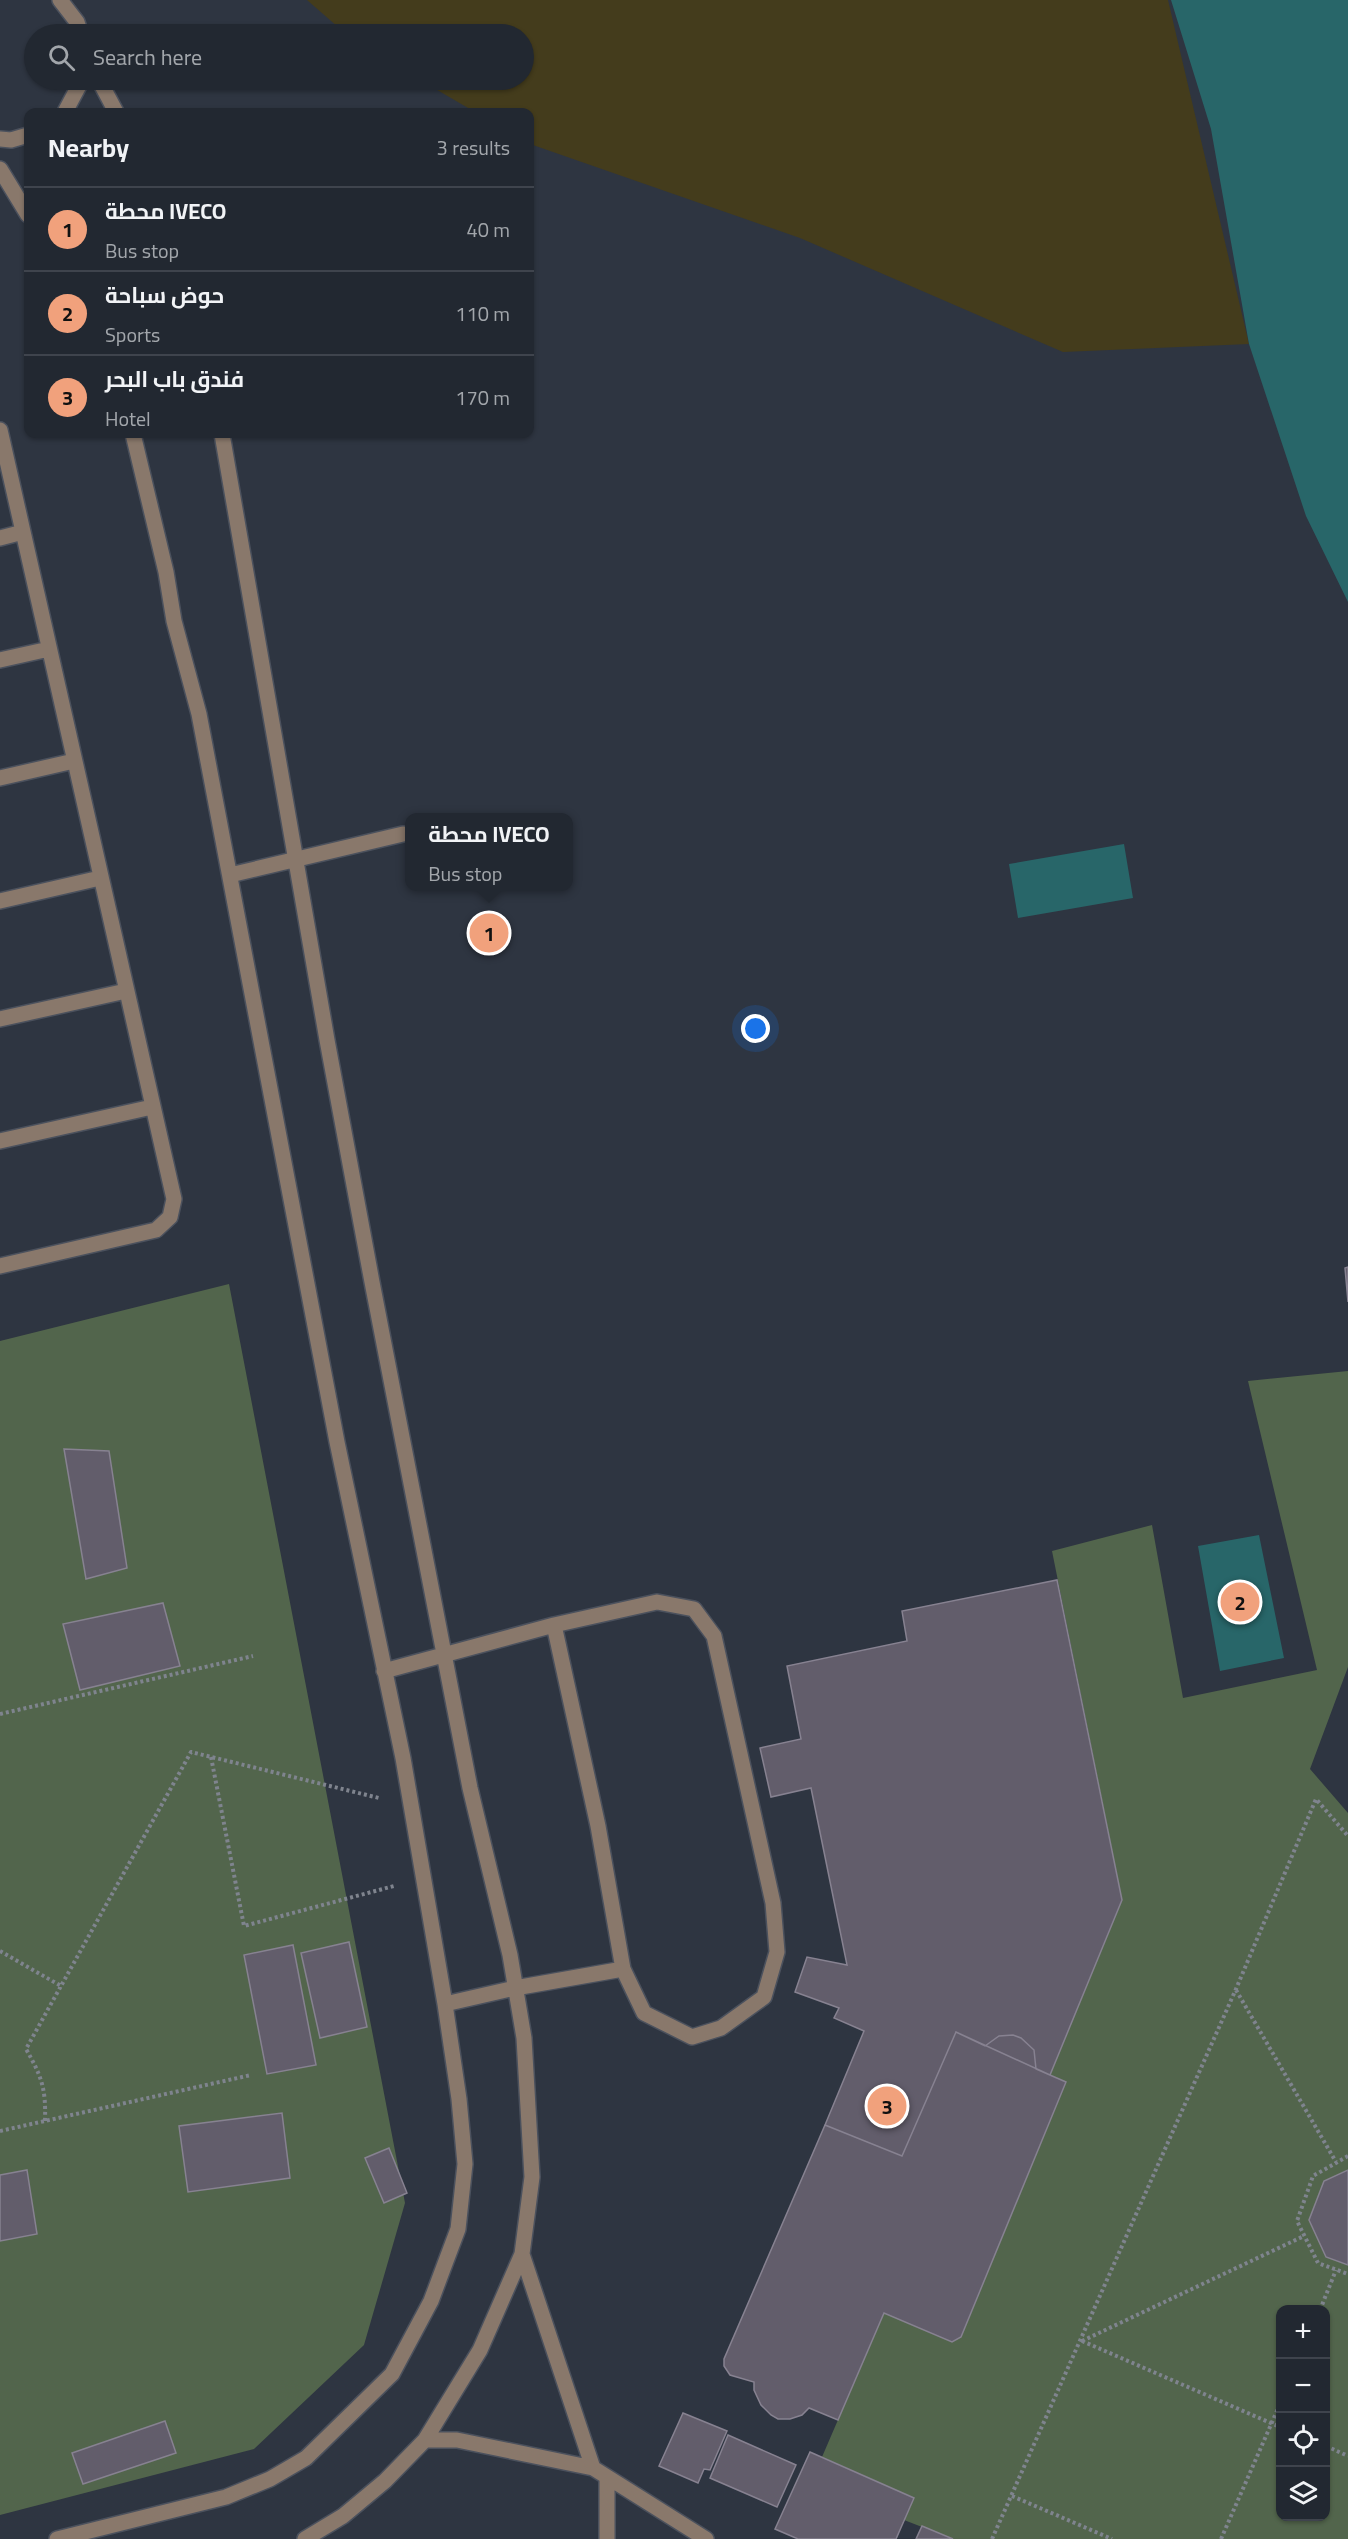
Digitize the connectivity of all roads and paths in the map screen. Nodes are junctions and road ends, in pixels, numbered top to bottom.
1 (60, 0) edge
2 (78, 24) edge
3 (77, 90) edge
4 (104, 90) edge
5 (67, 108) edge
6 (114, 108) edge
7 (24, 136) edge
8 (0, 139) edge
9 (0, 169) edge
10 (24, 208) edge
11 (0, 430) edge
12 (134, 438) edge
13 (223, 438) edge
14 (23, 532) junction
15 (0, 538) edge
16 (49, 649) junction
17 (0, 660) edge
18 (74, 761) junction
19 (0, 778) edge
20 (403, 834) dead end
21 (296, 859) junction
22 (230, 875) junction
23 (100, 878) junction
24 (0, 901) edge
25 (126, 991) junction
26 (0, 1019) edge
27 (152, 1107) junction
28 (0, 1141) edge
29 (0, 1266) edge
30 (554, 1625) junction
31 (253, 1656) dead end
32 (444, 1656) junction
33 (384, 1671) junction
34 (0, 1713) edge
35 (211, 1757) junction
36 (411, 1806) junction
37 (1348, 1836) edge
38 (424, 1879) junction
39 (0, 1951) edge
40 (623, 1969) junction
41 (61, 1986) junction
42 (515, 1988) junction
43 (1236, 1989) junction
44 (445, 2004) junction
45 (251, 2075) dead end
46 (45, 2121) junction
47 (0, 2131) edge
48 (1348, 2156) edge
49 (1336, 2162) junction
50 (1304, 2236) junction
51 (522, 2254) junction
52 (1336, 2270) junction
53 (1348, 2274) edge
54 (1322, 2305) edge
55 (1081, 2341) junction
56 (1277, 2413) edge
57 (1273, 2423) junction
58 (1276, 2424) edge
59 (425, 2440) junction
60 (1330, 2448) edge
61 (1348, 2456) edge
62 (593, 2468) junction
63 (607, 2479) junction
64 (1012, 2496) junction
65 (57, 2539) edge
66 (305, 2539) edge
67 (607, 2539) edge
68 (706, 2539) edge
69 (993, 2539) edge
70 (1112, 2539) edge
71 (1221, 2539) edge

1 - 2 street
3 - 5 street
4 - 6 street
7 - 8 street
9 - 10 street
11 - 14 street
12 - 22 street
13 - 21 street
14 - 15 street
14 - 16 street
16 - 17 street
16 - 18 street
18 - 19 street
18 - 23 street
20 - 21 street
21 - 22 street
21 - 32 street
22 - 33 street
23 - 24 street
23 - 25 street
25 - 26 street
25 - 27 street
27 - 28 street
27 - 29 street
30 - 32 street
30 - 40 street
30 - 40 street
31 - 34 path
32 - 33 street
32 - 42 street
33 - 36 street
35 - 36 path
35 - 38 path
35 - 41 path
36 - 38 street
37 - 43 path
38 - 44 street
39 - 41 path
40 - 42 street
41 - 46 path
42 - 44 street
42 - 51 street
43 - 49 path
43 - 55 path
44 - 65 street
45 - 46 path
46 - 47 path
48 - 49 path
49 - 50 path
50 - 52 path
50 - 55 path
51 - 59 street
51 - 62 street
52 - 53 path
52 - 54 path
55 - 57 path
55 - 64 path
56 - 57 path
57 - 58 path
57 - 71 path
59 - 62 street
59 - 66 street
60 - 61 path
62 - 63 street
63 - 67 street
63 - 68 street
64 - 69 path
64 - 70 path

